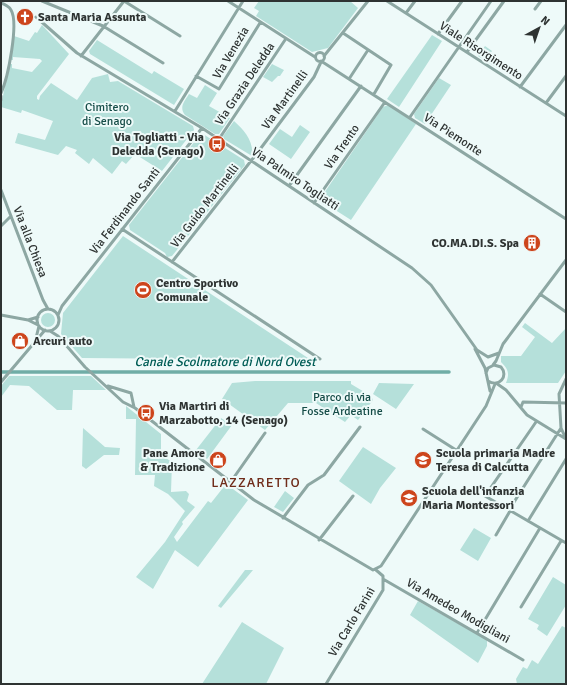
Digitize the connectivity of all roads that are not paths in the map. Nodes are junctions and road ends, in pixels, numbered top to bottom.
1 (42, 1) edge
2 (124, 1) edge
3 (228, 1) edge
4 (243, 1) edge
5 (368, 1) edge
6 (387, 1) edge
7 (415, 1) edge
8 (462, 1) edge
9 (491, 1) edge
10 (504, 1) edge
11 (542, 1) edge
12 (1, 2) edge
13 (56, 2) edge
14 (54, 6) junction
15 (238, 8) junction
16 (535, 9) dead end
17 (406, 13) junction
18 (36, 17) dead end
19 (260, 23) junction
20 (566, 25) edge
21 (104, 27) junction
22 (343, 33) junction
23 (438, 34) junction
24 (180, 36) dead end
25 (285, 40) junction
26 (458, 46) junction
27 (87, 50) junction
28 (368, 50) junction
29 (467, 52) junction
30 (324, 55) junction
31 (81, 56) junction
32 (87, 59) junction
33 (318, 59) junction
34 (163, 63) dead end
35 (328, 67) junction
36 (318, 69) junction
37 (1, 75) edge
38 (196, 76) junction
39 (566, 76) edge
40 (5, 77) junction
41 (349, 79) junction
42 (361, 86) junction
43 (520, 87) junction
44 (1, 93) edge
45 (374, 94) junction
46 (1, 96) edge
47 (1, 100) edge
48 (385, 102) junction
49 (546, 103) junction
50 (175, 111) junction
51 (566, 116) edge
52 (410, 117) junction
53 (202, 128) junction
54 (219, 139) junction
55 (251, 161) junction
56 (289, 186) junction
57 (1, 190) edge
58 (314, 203) junction
59 (11, 216) junction
60 (566, 219) edge
61 (1, 226) edge
62 (122, 229) junction
63 (566, 260) edge
64 (172, 262) junction
65 (540, 294) junction
66 (43, 300) junction
67 (62, 306) junction
68 (48, 309) junction
69 (42, 311) junction
70 (53, 311) junction
71 (566, 312) edge
72 (1, 315) edge
73 (58, 315) junction
74 (38, 317) junction
75 (28, 320) junction
76 (39, 326) junction
77 (56, 327) junction
78 (45, 330) junction
79 (50, 331) junction
80 (58, 336) junction
81 (34, 341) junction
82 (473, 345) junction
83 (499, 353) junction
84 (498, 358) junction
85 (320, 359) dead end
86 (482, 365) junction
87 (491, 366) junction
88 (500, 367) junction
89 (486, 373) junction
90 (503, 379) junction
91 (566, 379) edge
92 (488, 381) junction
93 (1, 382) edge
94 (495, 383) junction
95 (106, 385) junction
96 (506, 390) junction
97 (125, 393) junction
98 (490, 393) junction
99 (514, 398) junction
100 (122, 399) junction
101 (132, 401) junction
102 (523, 402) junction
103 (128, 403) junction
104 (560, 403) junction
105 (566, 403) edge
106 (520, 407) junction
107 (135, 408) junction
108 (536, 422) junction
109 (360, 427) dead end
110 (561, 428) junction
111 (423, 429) dead end
112 (265, 433) dead end
113 (556, 434) junction
114 (566, 439) edge
115 (456, 450) junction
116 (566, 459) edge
117 (230, 482) junction
118 (353, 496) dead end
119 (509, 511) junction
120 (283, 518) junction
121 (528, 521) junction
122 (540, 528) junction
123 (496, 534) dead end
124 (319, 540) junction
125 (561, 541) junction
126 (566, 543) edge
127 (376, 570) junction
128 (383, 579) junction
129 (521, 607) dead end
130 (477, 633) junction
131 (523, 660) dead end
132 (326, 684) edge

1 - 14 street
2 - 21 street
2 - 24 street
3 - 15 street
4 - 15 street
5 - 22 street
6 - 17 street, Viale Risorgimento
7 - 17 street
8 - 23 street
9 - 26 street
10 - 29 street
11 - 16 street
12 - 40 street
13 - 14 street
14 - 21 street
15 - 19 street
15 - 38 street
17 - 23 street, Viale Risorgimento
18 - 31 street, Via Palmiro Togliatti
19 - 25 street
19 - 38 street, Via Venezia
20 - 43 street
21 - 27 street
21 - 34 street
22 - 28 street
22 - 30 street
23 - 26 street, Viale Risorgimento
25 - 33 street
25 - 54 street, Via Grazia Deledda
26 - 29 street, Viale Risorgimento
26 - 52 street
27 - 31 street
27 - 32 street
28 - 41 street
28 - 45 street
29 - 43 street, Viale Risorgimento
30 - 33 street
30 - 33 street
30 - 35 street
31 - 32 street, Via Palmiro Togliatti
32 - 50 street, Via Palmiro Togliatti
33 - 35 street, Via Piemonte
33 - 36 street, Via Martinelli
35 - 36 street, Via Martinelli
35 - 41 street, Via Piemonte
36 - 55 street, Via Martinelli
37 - 40 street
38 - 50 street
39 - 49 street
40 - 44 street
41 - 42 street, Via Piemonte
42 - 45 street, Via Piemonte
42 - 56 street
43 - 49 street, Viale Risorgimento
45 - 48 street, Via Piemonte
46 - 47 street
48 - 52 street, Via Piemonte
48 - 58 street, Via Trento
49 - 51 street, Viale Risorgimento
50 - 53 street, Via Palmiro Togliatti
52 - 60 street, Via Piemonte
53 - 54 street, Via Palmiro Togliatti
53 - 62 street, Via Ferdinando Santi
54 - 55 street, Via Palmiro Togliatti
55 - 56 street, Via Palmiro Togliatti
55 - 64 street, Via Guido Martinelli
56 - 58 street, Via Palmiro Togliatti
57 - 59 street, Via alla Chiesa
58 - 82 street, Via Palmiro Togliatti
59 - 61 street
59 - 66 street, Via alla Chiesa
62 - 64 street
62 - 67 street, Via Ferdinando Santi
63 - 65 street
64 - 85 street
65 - 71 street
65 - 83 street
66 - 68 street, Via alla Chiesa
66 - 69 street, Via alla Chiesa
67 - 70 street, Via Ferdinando Santi
67 - 73 street, Via Ferdinando Santi
68 - 69 street
68 - 70 street
69 - 74 street
70 - 73 street
72 - 75 street
73 - 77 street
74 - 75 street
74 - 76 street
75 - 76 street
76 - 78 street
76 - 81 street
77 - 79 street
77 - 80 street
78 - 79 street
78 - 81 street
79 - 80 street
80 - 95 street
81 - 93 street
82 - 83 street, Via Palmiro Togliatti
82 - 86 street, Via Palmiro Togliatti
83 - 84 street
84 - 87 street
84 - 88 street
86 - 87 street
86 - 89 street, Via Palmiro Togliatti
87 - 88 street
87 - 89 street
88 - 90 street
89 - 92 street
90 - 94 street
90 - 96 street
91 - 104 street
92 - 94 street
92 - 98 street
94 - 96 street
94 - 98 street
95 - 97 street
95 - 100 street
96 - 99 street
97 - 100 street
97 - 101 street
98 - 115 street
99 - 102 street
99 - 106 street
100 - 103 street
101 - 103 street
101 - 107 street
102 - 104 street
102 - 106 street
103 - 107 street
104 - 105 street
104 - 110 street
106 - 108 street
107 - 117 street
108 - 113 street
108 - 119 street
109 - 120 street
110 - 113 street
110 - 114 street
111 - 115 street
112 - 117 street
113 - 114 street
113 - 119 street
115 - 127 street
116 - 121 street
117 - 120 street
118 - 124 street
119 - 121 street
119 - 123 street
120 - 124 street
121 - 122 street
122 - 125 street
122 - 130 street
124 - 127 street
125 - 126 street
125 - 129 street
127 - 128 street, Via Carlo Farini
128 - 130 street, Via Amedeo Modigliani
128 - 132 street, Via Carlo Farini
130 - 131 street, Via Amedeo Modigliani

